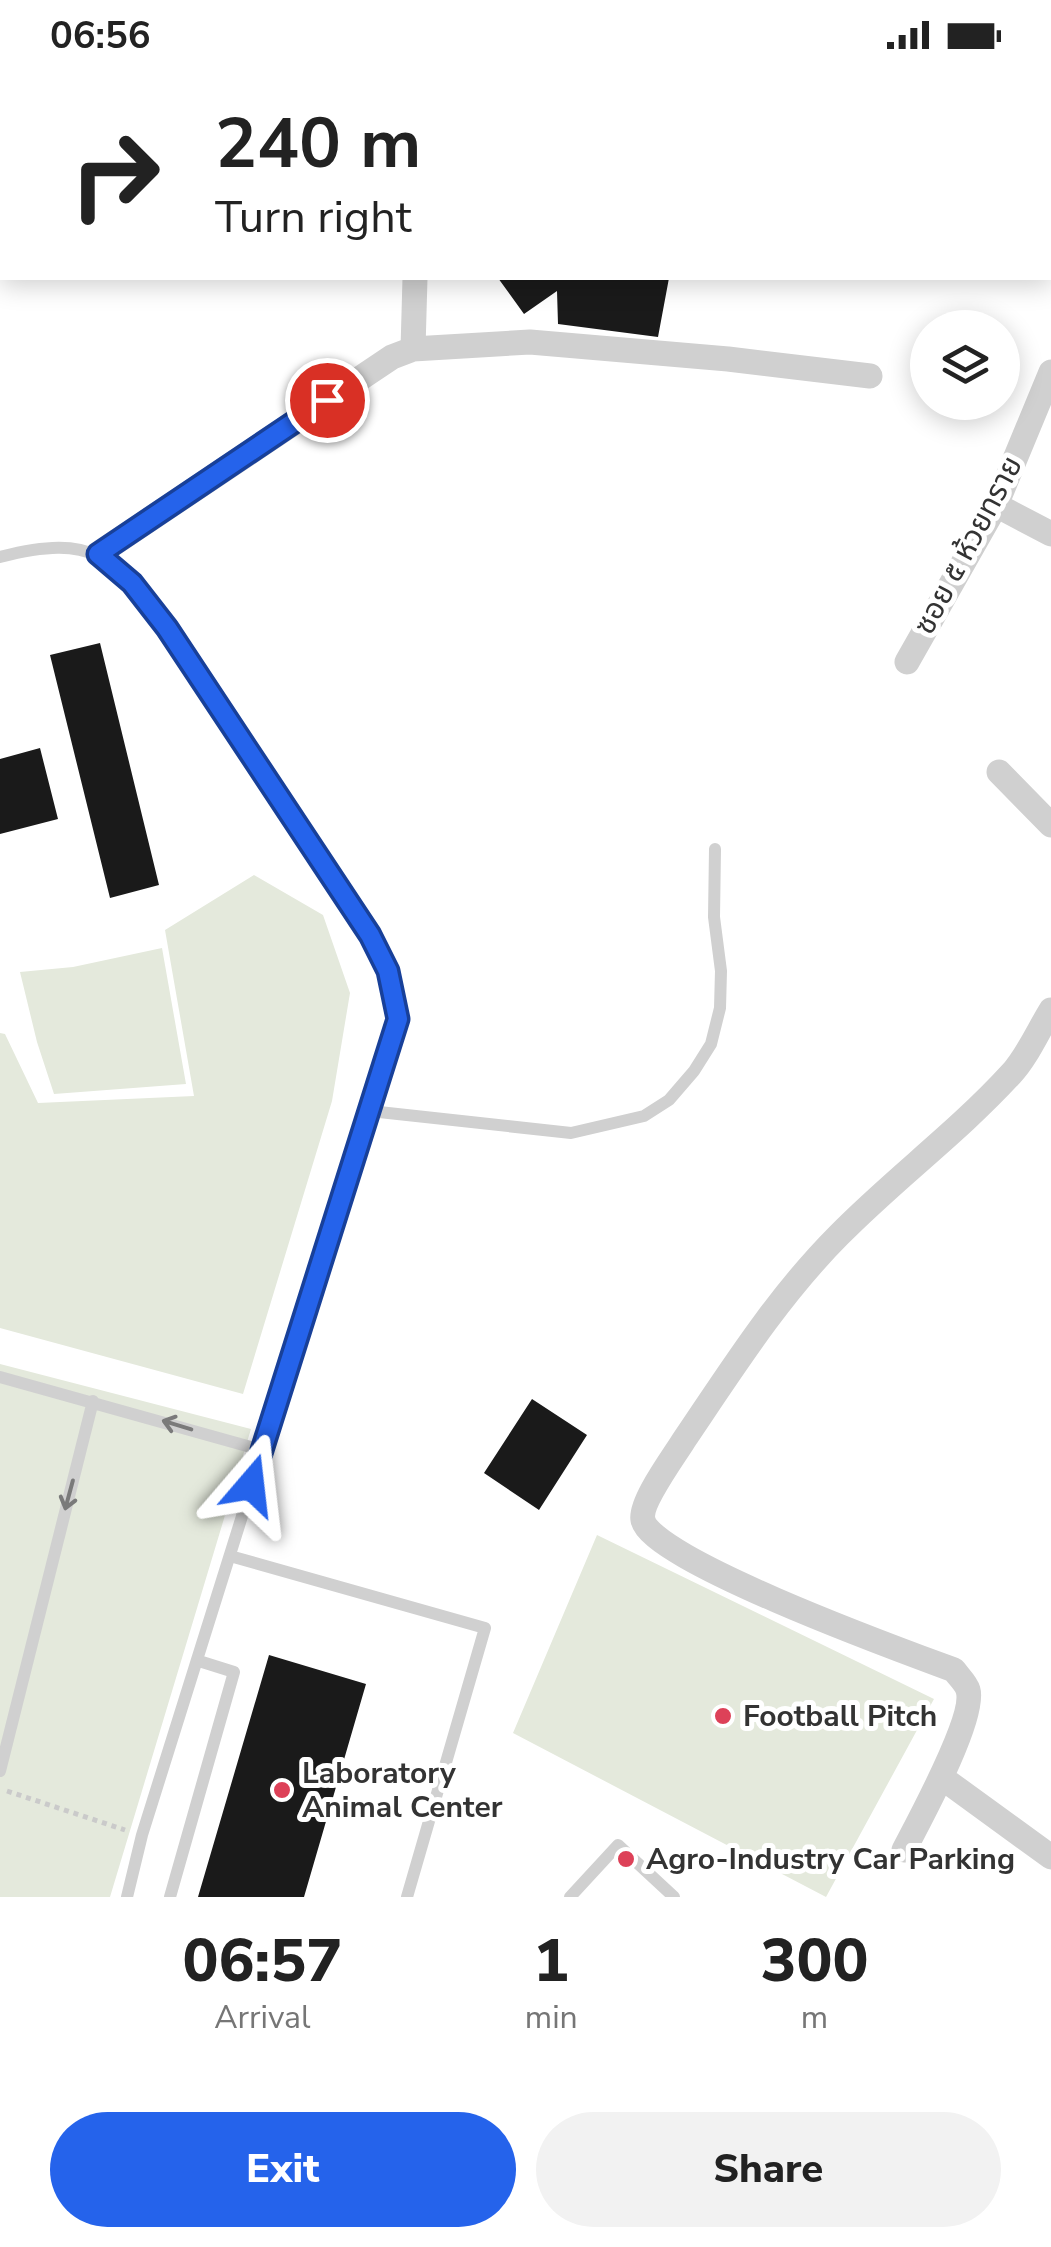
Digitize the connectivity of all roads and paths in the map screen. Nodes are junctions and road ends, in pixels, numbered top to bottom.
1 (415, 280) edge
2 (413, 349) junction
3 (1051, 372) edge
4 (870, 376) dead end
5 (996, 505) junction
6 (1051, 534) edge
7 (98, 554) junction
8 (0, 557) edge
9 (906, 662) dead end
10 (999, 772) dead end
11 (1051, 825) edge
12 (715, 849) dead end
13 (1051, 1010) edge
14 (370, 1111) junction
15 (0, 1377) edge
16 (93, 1401) junction
17 (261, 1450) junction
18 (230, 1556) junction
19 (198, 1661) junction
20 (0, 1770) edge
21 (941, 1777) junction
22 (0, 1789) edge
23 (142, 1836) junction
24 (904, 1850) dead end
25 (1051, 1857) edge
26 (127, 1897) edge
27 (170, 1897) edge
28 (407, 1897) edge
29 (570, 1897) edge
30 (674, 1897) edge

1 - 2 street
2 - 4 street
2 - 7 street
3 - 5 street, ซอย ๕ ห้วยทราย
5 - 6 street
5 - 9 street, ซอย ๕ ห้วยทราย
7 - 8 lane
7 - 14 lane
10 - 11 street
12 - 14 lane
13 - 21 street
14 - 17 lane
15 - 16 lane
17 -> 16 lane
16 -> 20 lane
17 - 18 lane
18 - 19 lane
18 - 28 lane
19 - 23 lane
19 - 27 lane
21 - 24 street
21 - 25 street
22 - 23 path
23 - 26 lane
29 - 30 lane

